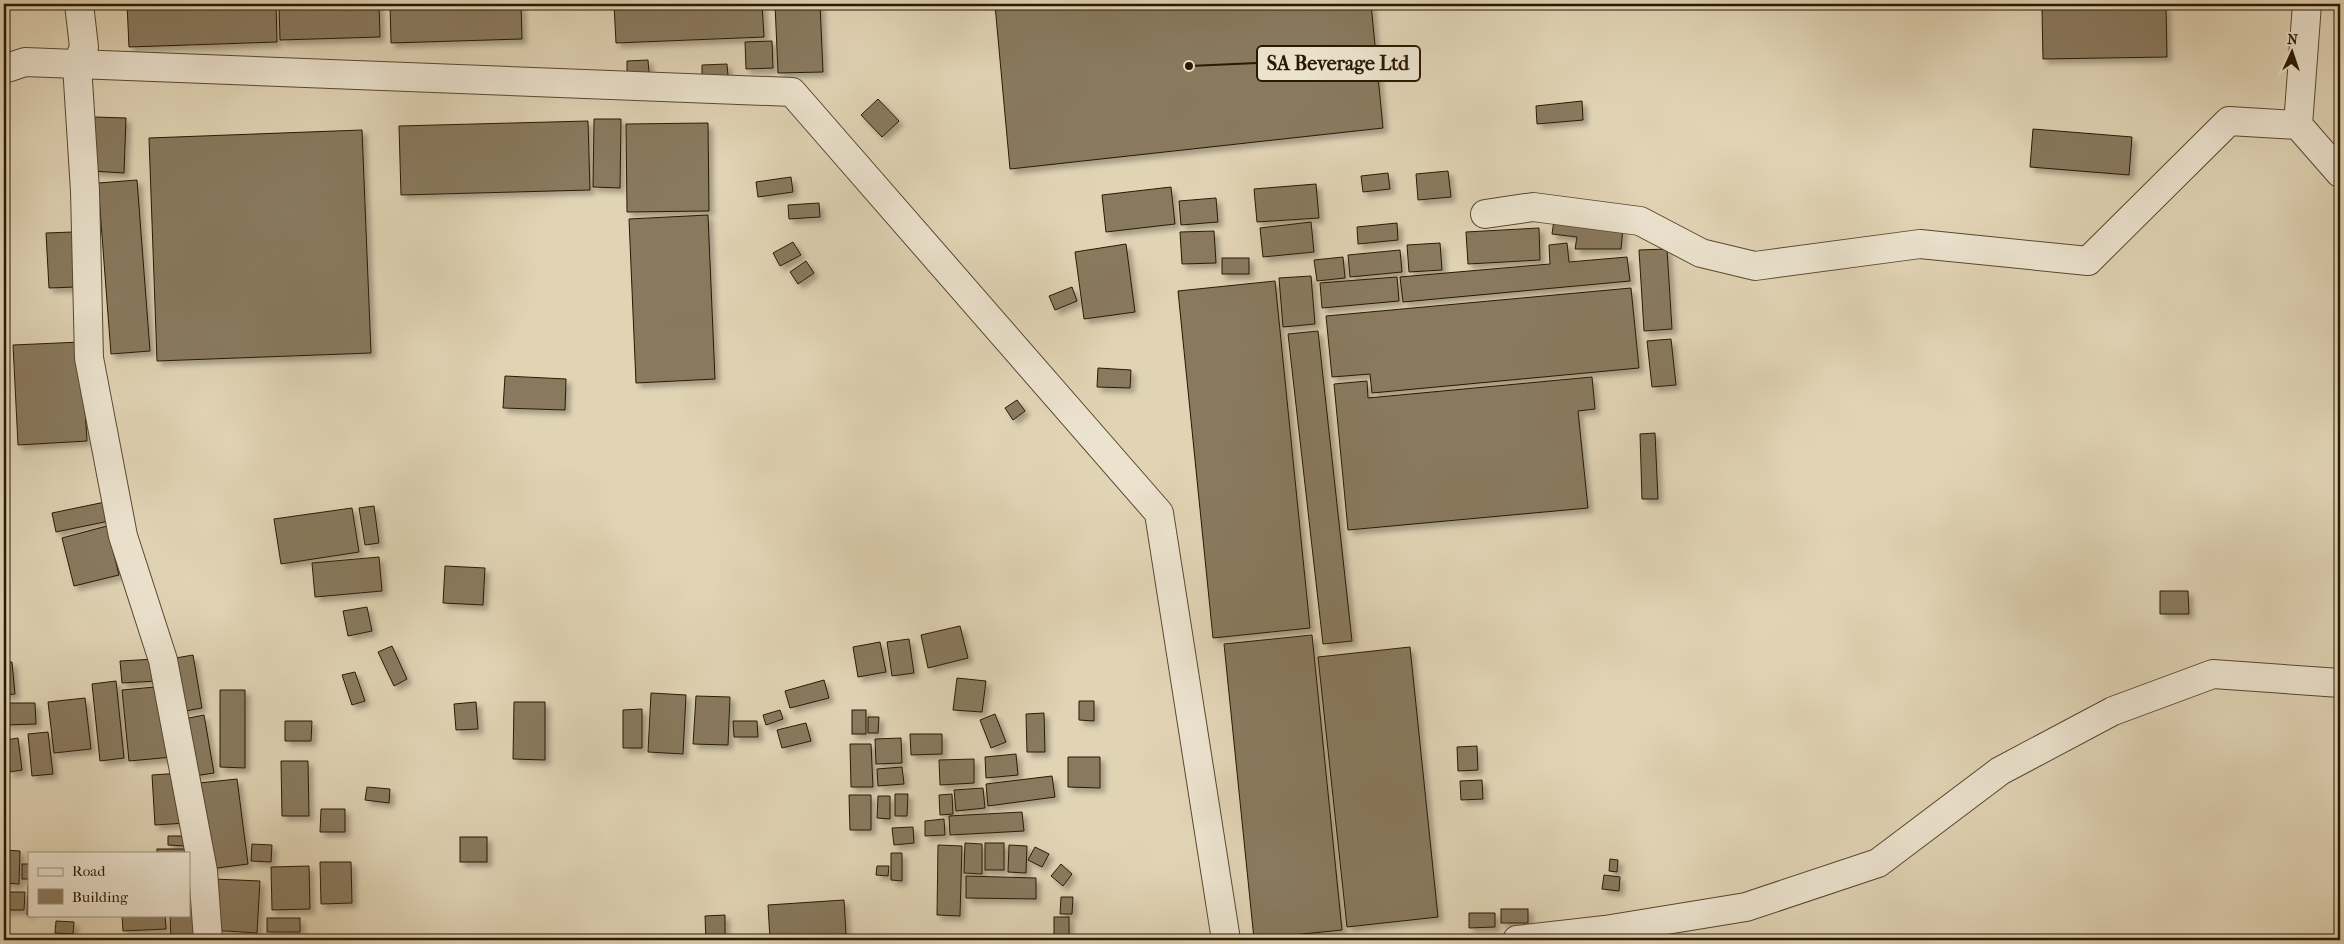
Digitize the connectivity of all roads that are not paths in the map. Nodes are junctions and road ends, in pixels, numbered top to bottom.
1 (79, 4) edge
2 (2307, 4) edge
3 (77, 64) junction
4 (4, 69) edge
5 (2298, 126) junction
6 (2340, 173) edge
7 (1485, 214) dead end
8 (2340, 683) edge
9 (1608, 935) edge
10 (208, 940) edge
11 (1226, 940) edge
12 (1517, 940) edge

1 - 3 street
2 - 5 street
3 - 4 street
3 - 10 street
3 - 11 street
5 - 6 street
5 - 7 street
8 - 9 street
9 - 12 street

